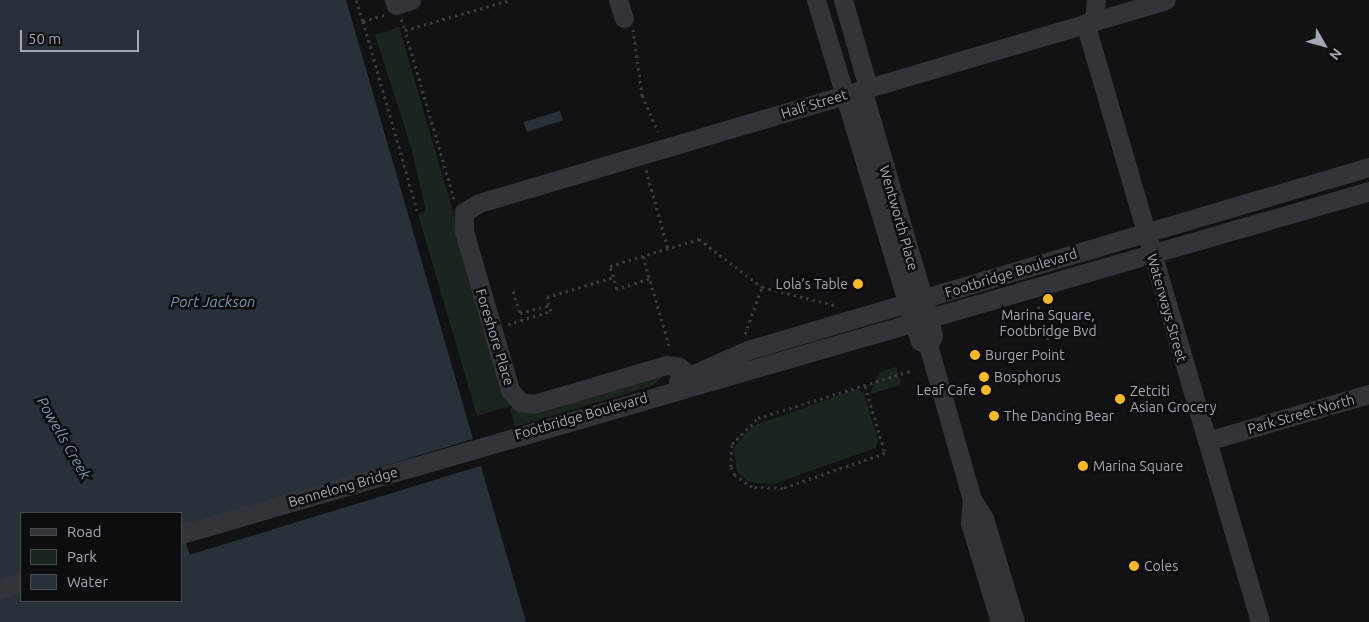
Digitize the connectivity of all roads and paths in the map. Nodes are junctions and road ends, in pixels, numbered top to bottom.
1 (356, 0) edge
2 (412, 0) edge
3 (510, 0) edge
4 (816, 0) edge
5 (843, 0) edge
6 (1096, 0) edge
7 (1166, 0) edge
8 (392, 7) edge
9 (362, 21) junction
10 (1090, 22) junction
11 (638, 44) dead end
12 (858, 90) junction
13 (660, 138) dead end
14 (1369, 168) edge
15 (649, 180) dead end
16 (1369, 192) edge
17 (417, 210) dead end
18 (464, 212) junction
19 (1145, 233) junction
20 (668, 249) junction
21 (1152, 254) junction
22 (642, 256) junction
23 (614, 277) junction
24 (649, 279) junction
25 (762, 287) junction
26 (513, 291) dead end
27 (916, 302) junction
28 (549, 305) junction
29 (1038, 306) dead end
30 (844, 307) dead end
31 (922, 322) junction
32 (512, 323) dead end
33 (666, 337) dead end
34 (1049, 343) dead end
35 (748, 350) junction
36 (910, 371) dead end
37 (689, 375) junction
38 (865, 386) junction
39 (658, 394) junction
40 (1369, 394) edge
41 (504, 439) joint
42 (1207, 441) junction
43 (972, 499) junction
44 (182, 534) edge
45 (20, 582) edge
46 (0, 590) edge
47 (1000, 622) edge
48 (1016, 622) edge
49 (1260, 622) edge

1 - 9 path
2 - 8 street
3 - 18 path
4 - 12 street
5 - 12 street
6 - 10 street
7 - 10 street, Half Street
8 - 9 path
9 - 17 path
10 - 12 street, Half Street
10 - 19 street, Waterways Street
11 - 13 path
12 - 18 street, Half Street
12 - 27 street, Wentworth Place
14 - 19 street, Footbridge Boulevard
15 - 20 path
16 - 21 street, Footbridge Boulevard
18 - 37 street, Foreshore Place
19 - 21 street, Waterways Street
19 - 27 street, Footbridge Boulevard
20 - 22 path
20 - 25 path
21 - 31 street, Footbridge Boulevard
21 - 42 street, Waterways Street
22 - 23 path
22 - 24 path
23 - 24 path
23 - 28 path
24 - 33 path
25 - 30 path
25 - 35 path
26 - 28 path
27 - 31 street, Wentworth Place
27 - 35 street, Footbridge Boulevard
28 - 32 path
29 - 34 path
31 - 39 street, Footbridge Boulevard
31 - 43 street, Wentworth Place
35 - 37 street, Footbridge Boulevard
36 - 38 path
37 - 39 street, Footbridge Boulevard
38 - 38 path
39 - 41 street, Footbridge Boulevard
40 - 42 street, Park Street North
41 - 44 street, Bennelong Bridge
42 - 49 street, Waterways Street
43 - 47 street, Wentworth Place
43 - 48 street, Wentworth Place
45 - 46 street

